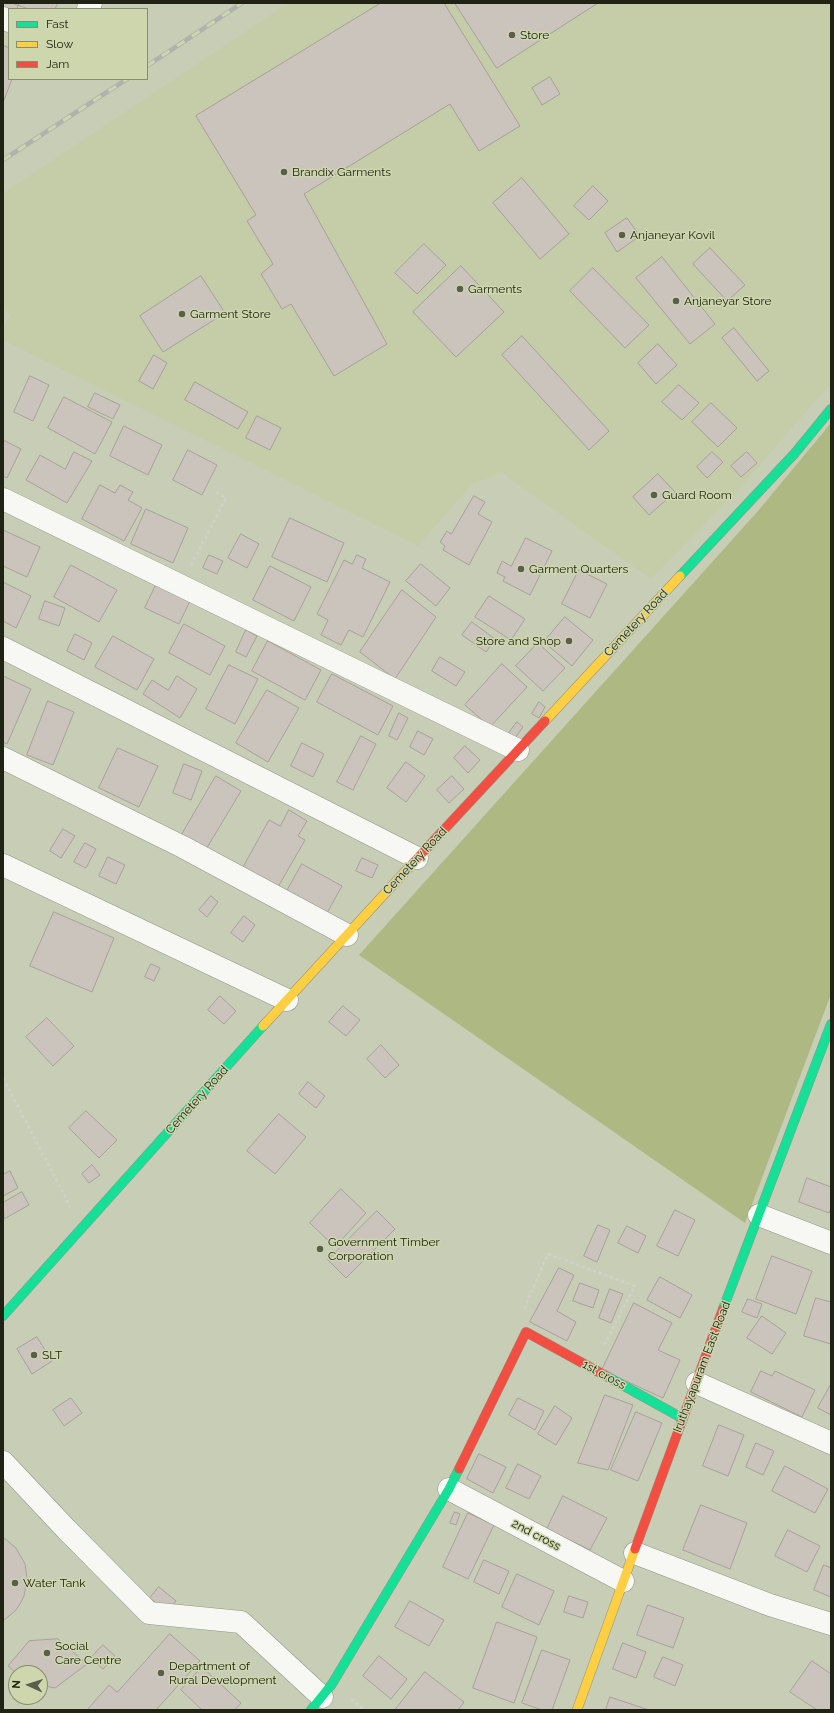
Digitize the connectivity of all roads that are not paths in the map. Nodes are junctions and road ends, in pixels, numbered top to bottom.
1 (831, 409) edge
2 (3, 498) edge
3 (3, 648) edge
4 (518, 750) junction
5 (3, 758) edge
6 (418, 858) junction
7 (3, 865) edge
8 (347, 935) junction
9 (287, 1000) junction
10 (831, 1024) edge
11 (759, 1215) junction
12 (831, 1243) edge
13 (3, 1316) edge
14 (697, 1383) junction
15 (682, 1418) junction
16 (831, 1443) edge
17 (3, 1462) edge
18 (450, 1489) junction
19 (635, 1553) junction
20 (623, 1581) junction
21 (831, 1624) edge
22 (316, 1703) edge
23 (577, 1710) edge

1 - 4 main road, Cemetery Road
2 - 4 street
3 - 6 street
4 - 6 main road, Cemetery Road
5 - 8 street
6 - 8 main road, Cemetery Road
7 - 9 street
8 - 9 main road, Cemetery Road
9 - 13 main road, Cemetery Road
10 - 11 main road, Iruthayapuram East Road
11 - 12 street
11 - 14 main road, Iruthayapuram East Road
14 - 15 main road, Iruthayapuram East Road
14 - 16 street
15 - 18 main road, 1st cross
15 - 19 main road, Iruthayapuram East Road
17 - 22 street
18 - 20 street, 2nd cross
18 - 22 main road
19 - 20 main road, Iruthayapuram East Road
19 - 21 street
20 - 23 main road, Iruthayapuram East Road

